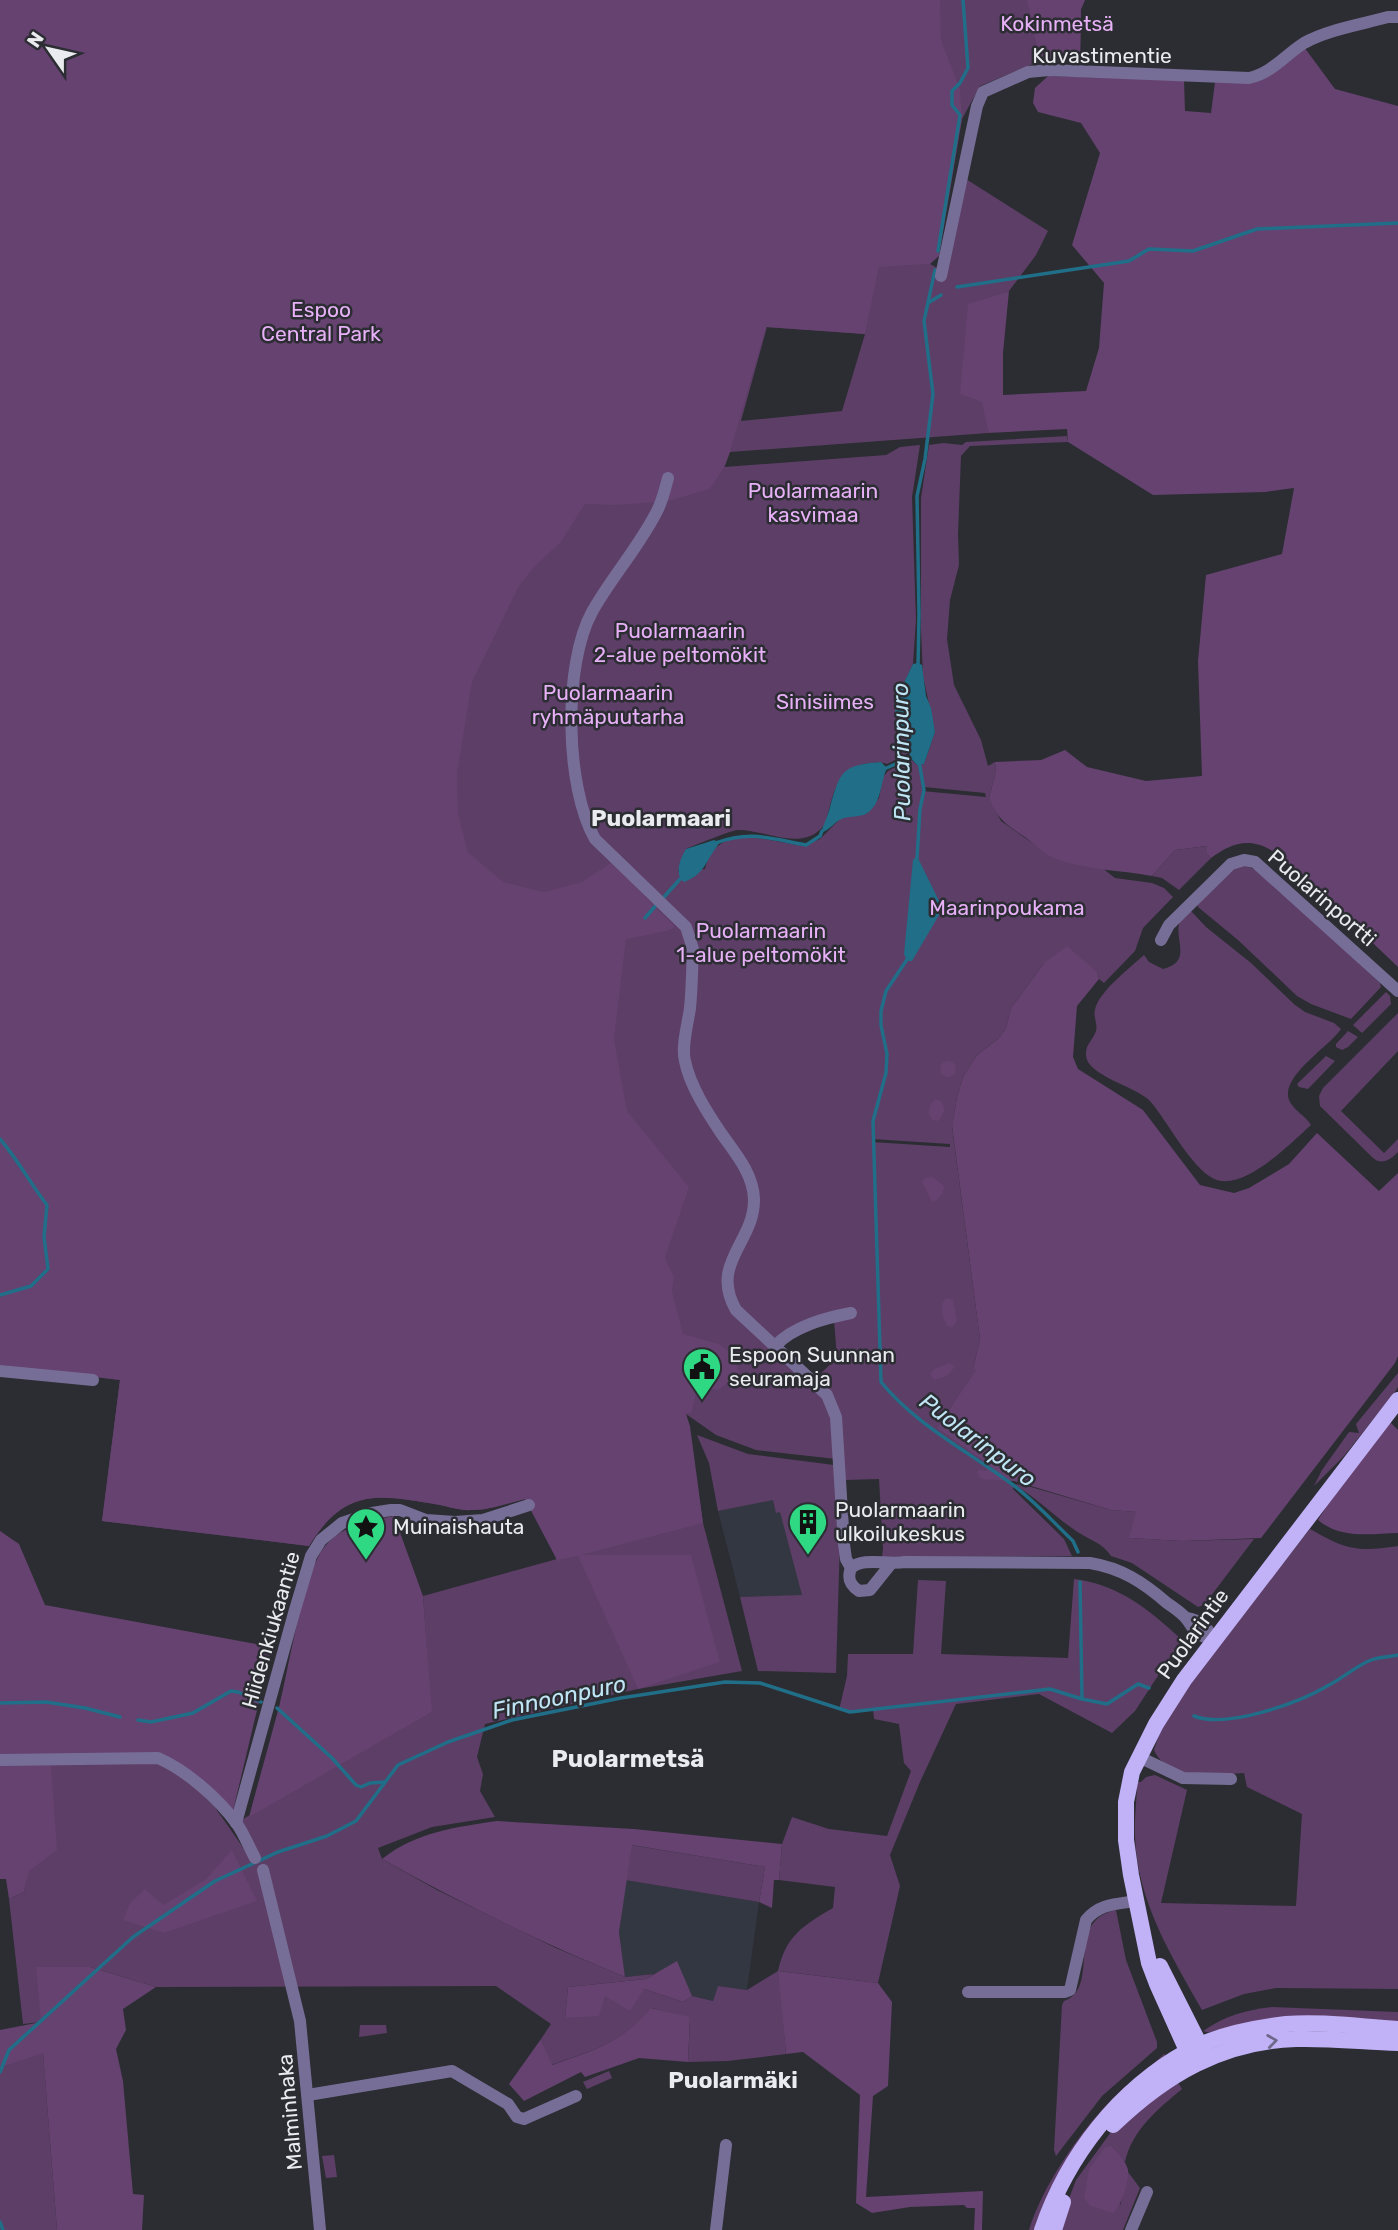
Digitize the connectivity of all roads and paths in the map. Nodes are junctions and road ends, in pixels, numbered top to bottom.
1 (1398, 17) edge
2 (941, 276) dead end
3 (668, 478) dead end
4 (1161, 940) dead end
5 (1398, 991) edge
6 (851, 1313) dead end
7 (775, 1346) junction
8 (0, 1371) edge
9 (93, 1380) dead end
10 (1398, 1400) edge
11 (528, 1505) dead end
12 (890, 1564) junction
13 (851, 1568) junction
14 (1213, 1639) junction
15 (1139, 1757) junction
16 (0, 1760) edge
17 (1231, 1779) dead end
18 (236, 1824) junction
19 (255, 1858) dead end
20 (263, 1870) dead end
21 (1136, 1902) junction
22 (968, 1992) dead end
23 (1398, 2029) edge
24 (1398, 2043) edge
25 (1197, 2054) junction
26 (308, 2095) junction
27 (576, 2096) dead end
28 (726, 2144) dead end
29 (1147, 2192) dead end
30 (320, 2230) edge
31 (716, 2230) edge
32 (1042, 2230) edge
33 (1054, 2230) edge
34 (1131, 2230) edge

1 - 2 street, Kuvastimentie
3 - 7 street
4 - 5 street, Puolarinportti
6 - 7 street
7 - 13 street
8 - 9 street
10 - 14 main road, Puolarintie
11 - 18 street, Hiidenkiukaantie
12 - 13 street
12 - 13 street
12 - 14 street
14 - 15 main road, Puolarintie
15 - 17 street
15 - 21 main road, Puolarintie
16 - 18 street
18 - 19 street
20 - 26 street, Malminhaka
21 - 22 street
21 - 25 main road, Puolarintie
23 - 25 main road
25 -> 24 main road
25 - 32 main road
25 - 33 main road
26 - 27 street
26 - 30 street, Malminhaka
28 - 31 street
29 - 34 street

